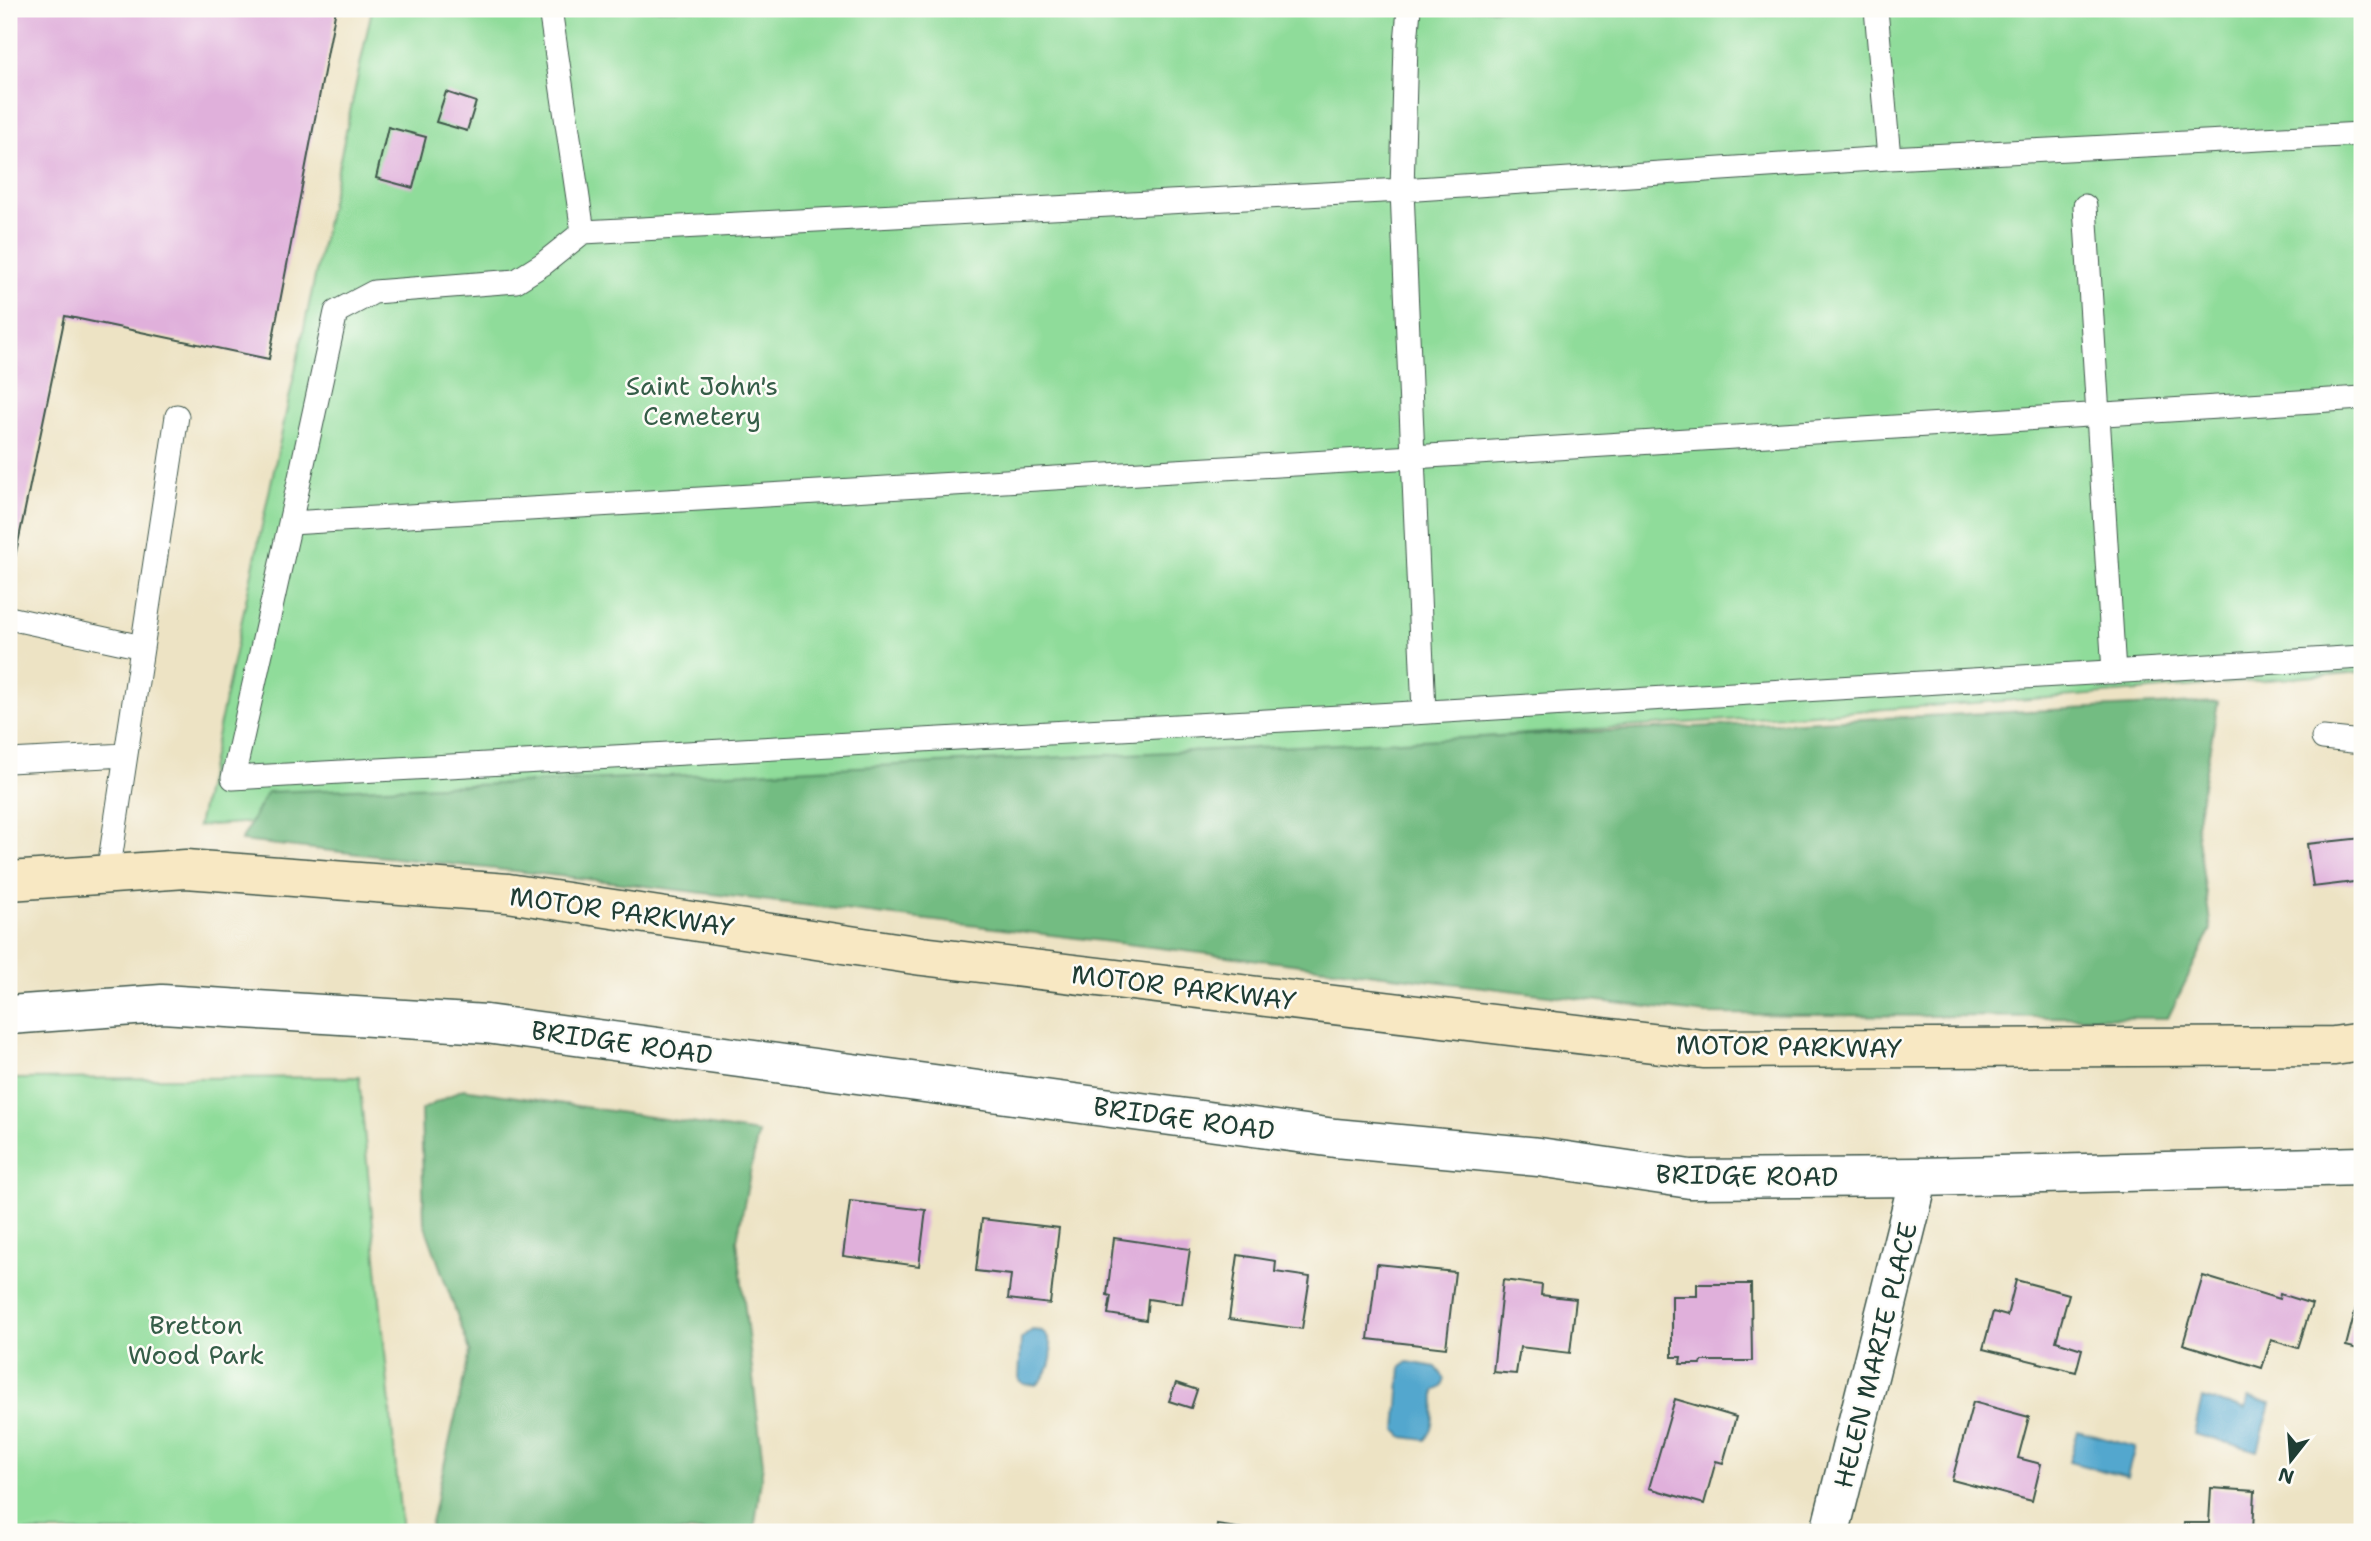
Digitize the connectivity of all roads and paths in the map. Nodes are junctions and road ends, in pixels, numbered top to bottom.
1 (550, 9) edge
2 (1409, 9) edge
3 (1876, 9) edge
4 (2362, 134) edge
5 (1889, 158) junction
6 (1402, 190) junction
7 (2085, 206) dead end
8 (583, 232) junction
9 (2362, 398) edge
10 (2098, 414) junction
11 (177, 416) dead end
12 (1413, 457) junction
13 (290, 523) junction
14 (9, 618) edge
15 (142, 647) junction
16 (2362, 657) edge
17 (2114, 671) junction
18 (1424, 712) junction
19 (2323, 738) dead end
20 (2362, 741) edge
21 (126, 755) junction
22 (9, 761) edge
23 (108, 874) junction
24 (9, 881) edge
25 (9, 1015) edge
26 (2362, 1042) edge
27 (2362, 1166) edge
28 (1919, 1177) junction
29 (1830, 1532) edge

1 - 8 lane
2 - 6 lane
3 - 5 lane
4 - 5 lane
5 - 6 lane
6 - 8 lane
6 - 12 lane
7 - 10 lane
8 - 13 lane
9 - 10 lane
10 - 12 lane
10 - 17 lane
11 - 15 lane
12 - 13 lane
12 - 18 lane
13 - 18 lane
14 - 15 lane
15 - 21 lane
16 - 17 lane
17 - 18 lane
19 - 20 lane
21 - 22 lane
21 - 23 lane
23 - 24 main road, MOTOR PARKWAY
23 - 26 main road, MOTOR PARKWAY
25 - 28 street, BRIDGE ROAD
27 - 28 street, BRIDGE ROAD
28 - 29 street, HELEN MARIE PLACE

